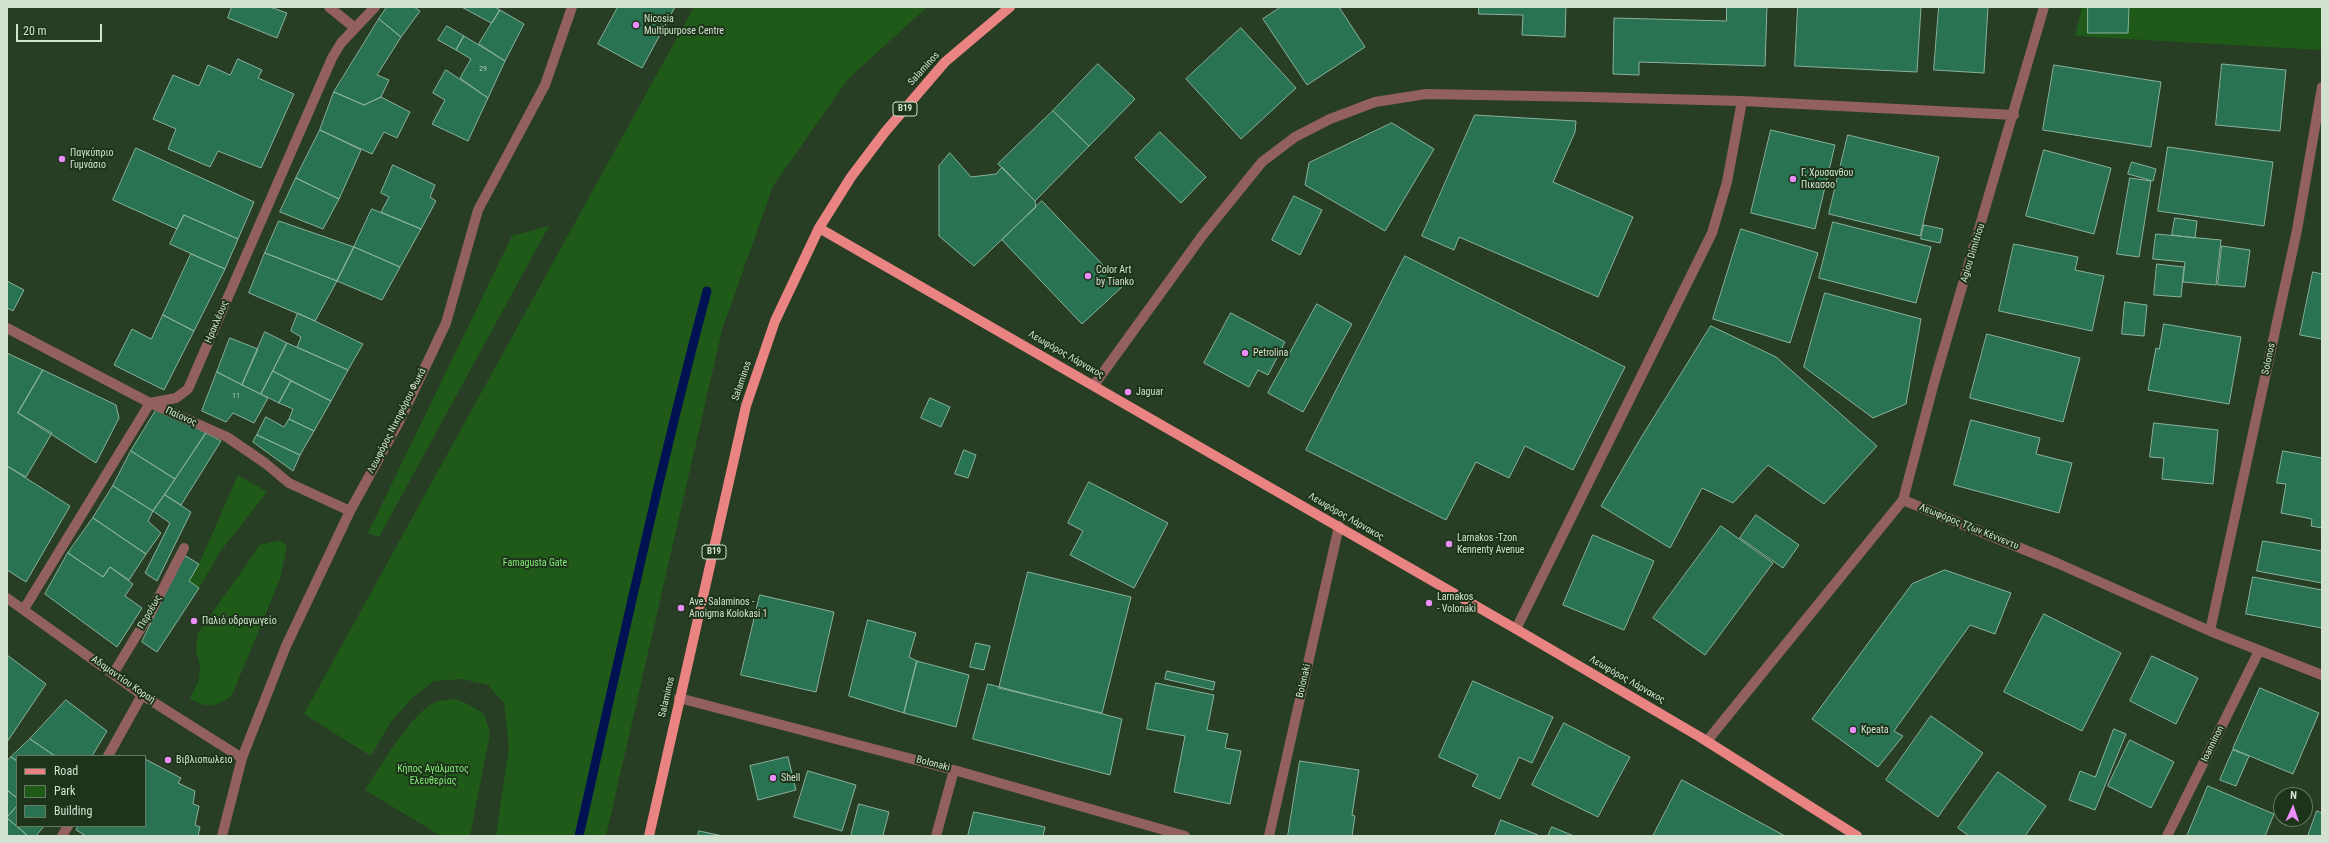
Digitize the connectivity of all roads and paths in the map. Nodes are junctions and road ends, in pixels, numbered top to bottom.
1 (329, 7) edge
2 (375, 7) edge
3 (572, 7) edge
4 (1010, 7) edge
5 (2044, 7) edge
6 (354, 28) junction
7 (2322, 87) edge
8 (1742, 101) junction
9 (2014, 115) junction
10 (818, 228) junction
11 (7, 328) edge
12 (1094, 385) junction
13 (150, 403) junction
14 (1903, 500) junction
15 (350, 511) junction
16 (1339, 526) junction
17 (184, 548) dead end
18 (7, 598) edge
19 (24, 609) junction
20 (1516, 629) junction
21 (2210, 631) junction
22 (2259, 651) junction
23 (113, 674) junction
24 (2322, 675) edge
25 (142, 695) junction
26 (679, 698) junction
27 (1707, 741) junction
28 (109, 755) edge
29 (242, 758) junction
30 (954, 770) junction
31 (67, 827) edge
32 (62, 836) edge
33 (222, 836) edge
34 (649, 836) edge
35 (936, 836) edge
36 (1185, 836) edge
37 (1269, 836) edge
38 (1857, 836) edge
39 (2167, 836) edge

1 - 6 street
2 - 6 street, Ηρακλέους
3 - 15 street, Λεωφόρος Νικηφόρου Φωκά
4 - 10 main road, Salaminos / B19
5 - 9 street, Agiou Dimitriou
6 - 13 street, Ηρακλέους
7 - 21 street, Solonos
8 - 9 street
8 - 12 street
8 - 20 street
9 - 14 street, Agiou Dimitriou
10 - 12 main road, Λεωφόρος Λάρνακος
10 - 26 main road, Salaminos / B19
11 - 13 street, Παίονος
12 - 16 main road, Λεωφόρος Λάρνακος
13 - 15 street, Παίονος
13 - 19 street
14 - 21 street, Λεωφόρος Τζων Κέννεντυ
14 - 27 street
15 - 29 street, Λεωφόρος Νικηφόρου Φωκά
16 - 20 main road, Λεωφόρος Λάρνακος
16 - 37 street, Bolonaki
17 - 23 street, Περσέως
18 - 19 street, Αδαμαντίου Κοραή
19 - 23 street, Αδαμαντίου Κοραή
20 - 27 main road, Λεωφόρος Λάρνακος
21 - 22 street, Λεωφόρος Τζων Κέννεντυ
22 - 24 street, Λεωφόρος Τζων Κέννεντυ
22 - 39 street, Ioanninon
23 - 25 street, Αδαμαντίου Κοραή
25 - 28 street
25 - 29 street, Αδαμαντίου Κοραή
26 - 30 street, Bolonaki
26 - 34 main road, Salaminos / B19
27 - 38 main road, Λεωφόρος Λάρνακος
29 - 33 street, Λεωφόρος Νικηφόρου Φωκά
30 - 35 street
30 - 36 street, Bolonaki
31 - 32 street

